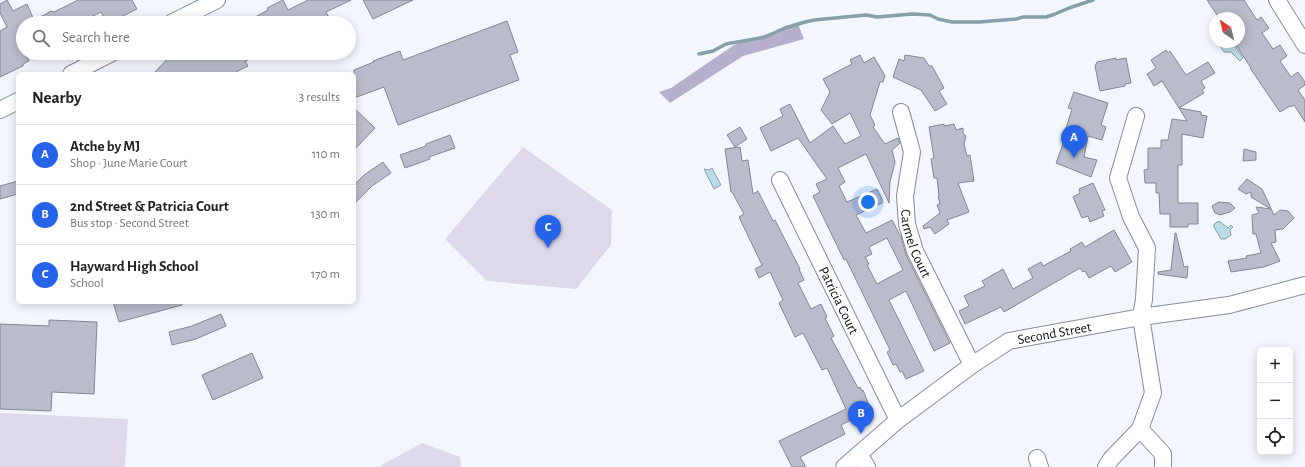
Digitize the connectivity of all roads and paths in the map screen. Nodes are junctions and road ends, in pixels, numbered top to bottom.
1 (216, 0) edge
2 (1277, 0) edge
3 (190, 6) edge
4 (179, 16) edge
5 (1305, 45) edge
6 (98, 60) edge
7 (75, 72) edge
8 (16, 102) edge
9 (0, 110) edge
10 (901, 112) dead end
11 (1136, 116) dead end
12 (780, 180) dead end
13 (1305, 284) edge
14 (1141, 317) junction
15 (972, 365) junction
16 (898, 420) junction
17 (1140, 429) junction
18 (863, 460) edge
19 (844, 467) edge
20 (1106, 467) edge
21 (1163, 467) edge

1 - 3 street
2 - 5 street
3 - 4 street
6 - 7 street
8 - 9 street
10 - 15 street, Carmel Court
11 - 14 street
12 - 16 street, Patricia Court
13 - 14 street, Second Street
14 - 15 street, Second Street
14 - 17 street
15 - 16 street, Second Street
16 - 18 street, Second Street
17 - 20 street
17 - 21 street
18 - 19 street, Second Street

